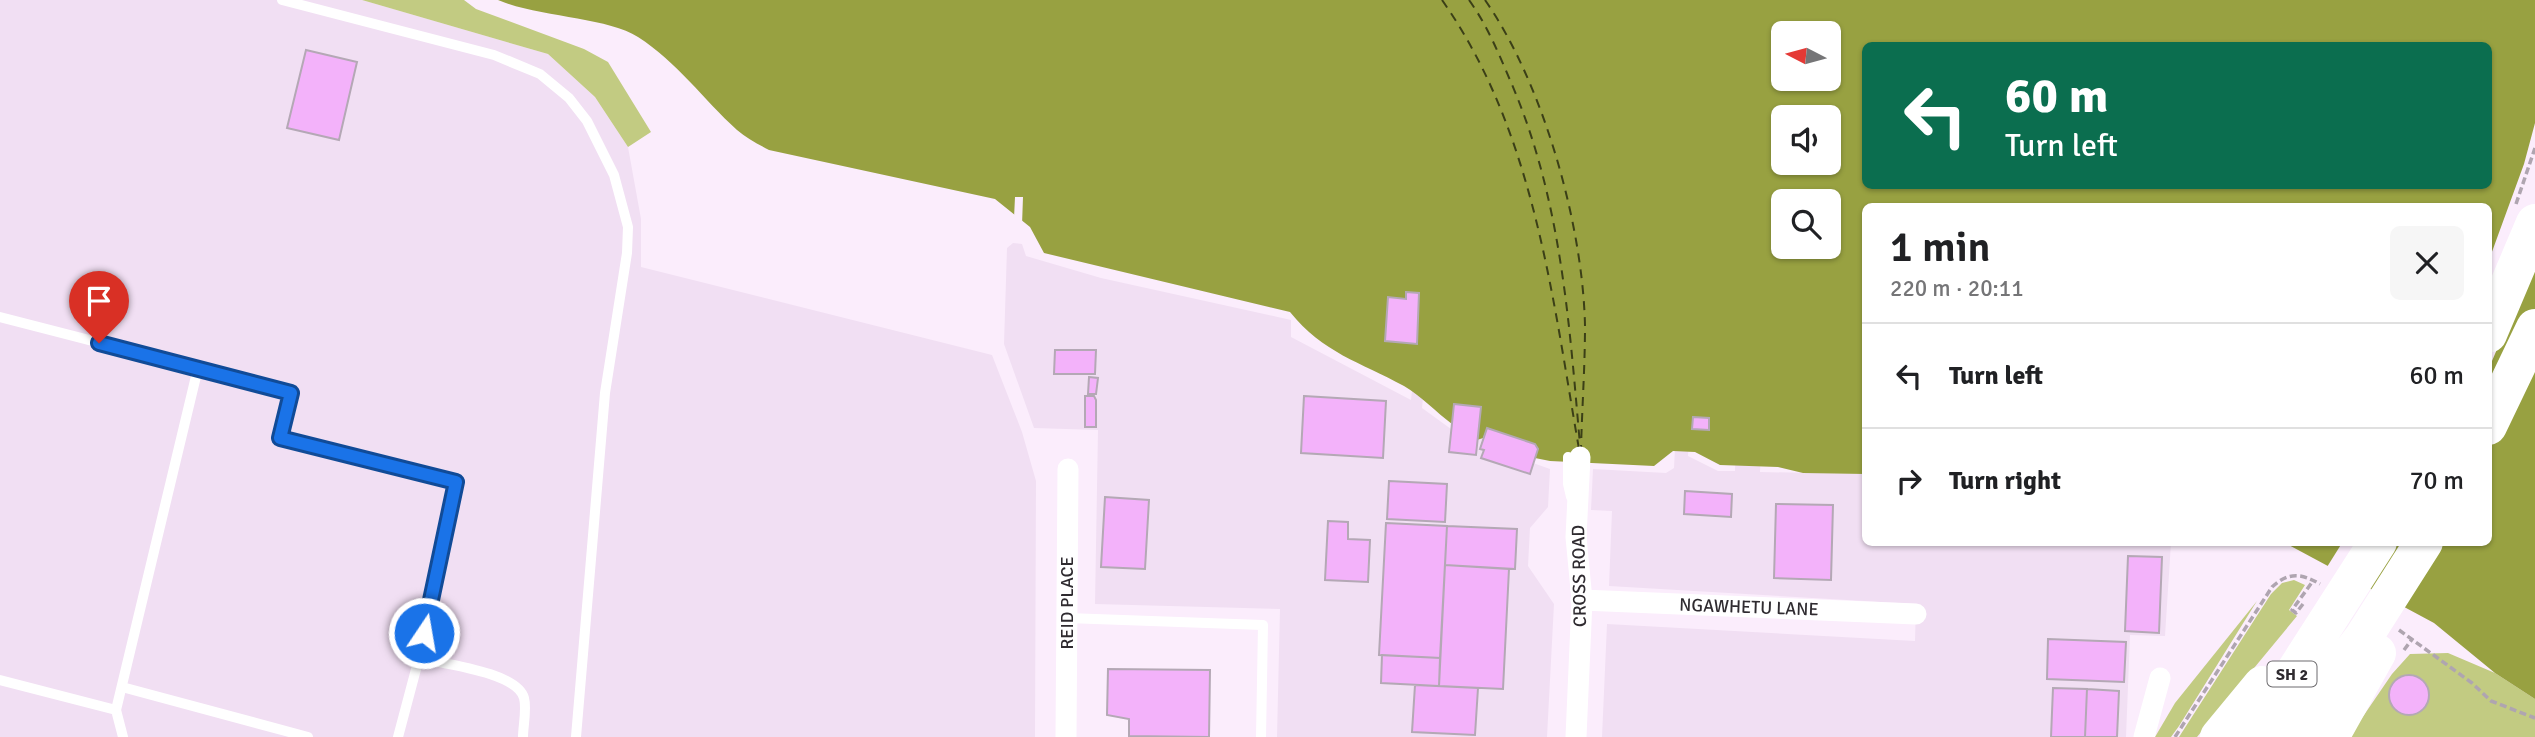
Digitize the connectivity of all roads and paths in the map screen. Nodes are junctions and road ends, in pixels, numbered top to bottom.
1 (282, 0) edge
2 (2535, 223) edge
3 (0, 317) edge
4 (2492, 325) edge
5 (2535, 328) edge
6 (198, 368) junction
7 (2492, 418) edge
8 (1574, 457) dead end
9 (1068, 469) dead end
10 (2374, 546) edge
11 (2423, 546) edge
12 (2320, 596) junction
13 (1582, 600) junction
14 (1916, 614) dead end
15 (1067, 618) junction
16 (2377, 637) junction
17 (419, 659) junction
18 (2160, 678) dead end
19 (0, 680) edge
20 (122, 687) junction
21 (116, 710) junction
22 (2535, 718) edge
23 (123, 737) edge
24 (308, 737) edge
25 (398, 737) edge
26 (523, 737) edge
27 (576, 737) edge
28 (1066, 737) edge
29 (1261, 737) edge
30 (1576, 737) edge
31 (2144, 737) edge
32 (2175, 737) edge
33 (2219, 737) edge
34 (2253, 737) edge
35 (2289, 737) edge
36 (2330, 737) edge

1 - 27 lane
2 - 4 highway
3 - 6 lane
5 - 7 highway
6 - 17 lane
6 - 20 lane
8 - 13 street, CROSS ROAD
9 - 15 street, REID PLACE
10 - 12 highway, SH 2
11 - 16 highway
12 - 12 path
12 - 32 path
12 - 33 highway
12 - 34 highway, SH 2
13 - 14 street, NGAWHETU LANE
13 - 30 street, CROSS ROAD
15 - 28 street, REID PLACE
15 - 29 lane
16 - 22 path
16 - 35 highway, SH 2
16 - 36 highway
17 - 25 lane
17 - 26 lane
18 - 31 street
19 - 21 lane
20 - 21 lane
20 - 24 lane
21 - 23 lane

